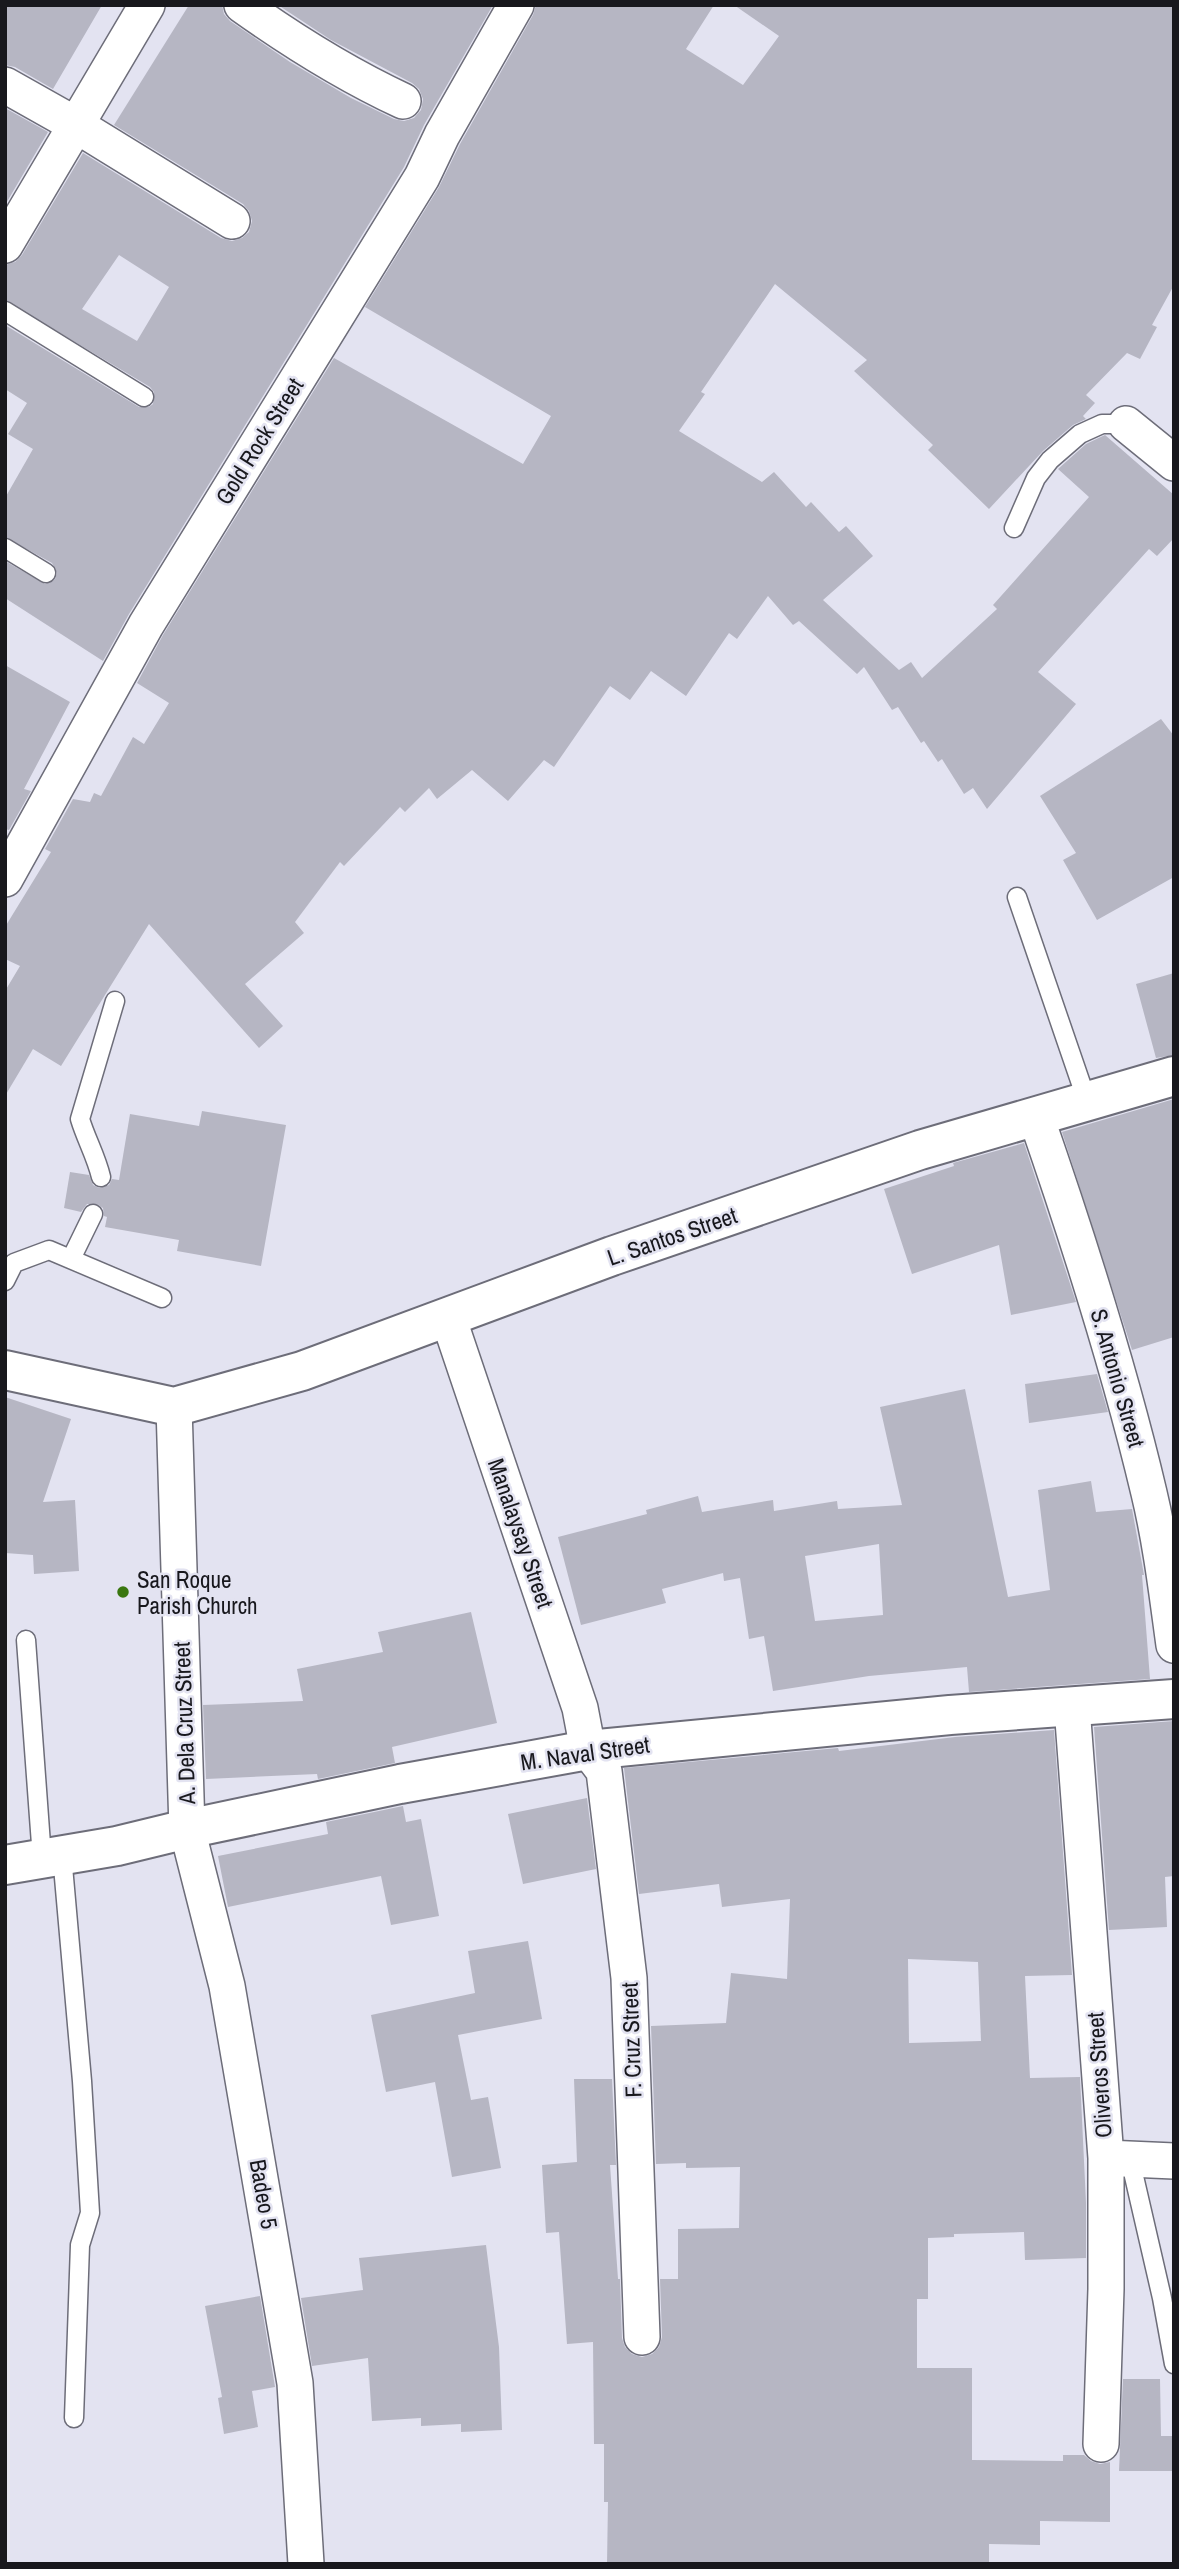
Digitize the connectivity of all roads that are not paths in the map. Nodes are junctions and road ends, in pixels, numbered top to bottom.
1 (147, 5) edge
2 (242, 5) edge
3 (516, 5) edge
4 (5, 85) edge
5 (403, 101) dead end
6 (76, 125) junction
7 (232, 221) dead end
8 (5, 245) edge
9 (5, 311) edge
10 (144, 397) dead end
11 (1126, 424) joint
12 (1174, 463) edge
13 (1014, 528) dead end
14 (5, 548) edge
15 (46, 573) dead end
16 (5, 879) edge
17 (1017, 897) dead end
18 (115, 1001) dead end
19 (1174, 1076) edge
20 (1087, 1101) junction
21 (1036, 1116) junction
22 (101, 1177) dead end
23 (93, 1214) dead end
24 (71, 1259) junction
25 (5, 1281) edge
26 (162, 1298) dead end
27 (448, 1317) junction
28 (5, 1370) edge
29 (174, 1407) junction
30 (26, 1640) dead end
31 (1174, 1645) edge
32 (1174, 1699) edge
33 (1072, 1707) junction
34 (588, 1750) junction
35 (187, 1829) junction
36 (52, 1857) junction
37 (5, 1865) edge
38 (1118, 2158) junction
39 (1174, 2161) edge
40 (642, 2337) dead end
41 (1174, 2364) edge
42 (74, 2418) dead end
43 (1101, 2444) dead end
44 (306, 2564) edge

1 - 6 street
2 - 5 street
3 - 16 street, Gold Rock Street
4 - 6 street
6 - 7 street
6 - 8 street
9 - 10 lane
11 - 12 street
11 - 13 lane
14 - 15 lane
17 - 20 lane
18 - 22 lane
19 - 20 main road, L. Santos Street
20 - 21 main road, L. Santos Street
21 - 27 main road, L. Santos Street
21 - 31 street, S. Antonio Street
23 - 24 lane
24 - 25 lane
24 - 26 lane
27 - 29 main road, L. Santos Street
27 - 34 street, Manalaysay Street
28 - 29 main road
29 - 35 street, A. Dela Cruz Street
30 - 36 lane
32 - 33 main road, M. Naval Street
33 - 34 main road, M. Naval Street
33 - 38 street, Oliveros Street
34 - 35 main road, M. Naval Street
34 - 40 street, F. Cruz Street
35 - 36 main road, M. Naval Street
35 - 44 street, Badeo 5
36 - 37 main road, M. Naval Street
36 - 42 lane
38 - 39 street
38 - 41 lane
38 - 43 street, Oliveros Street

